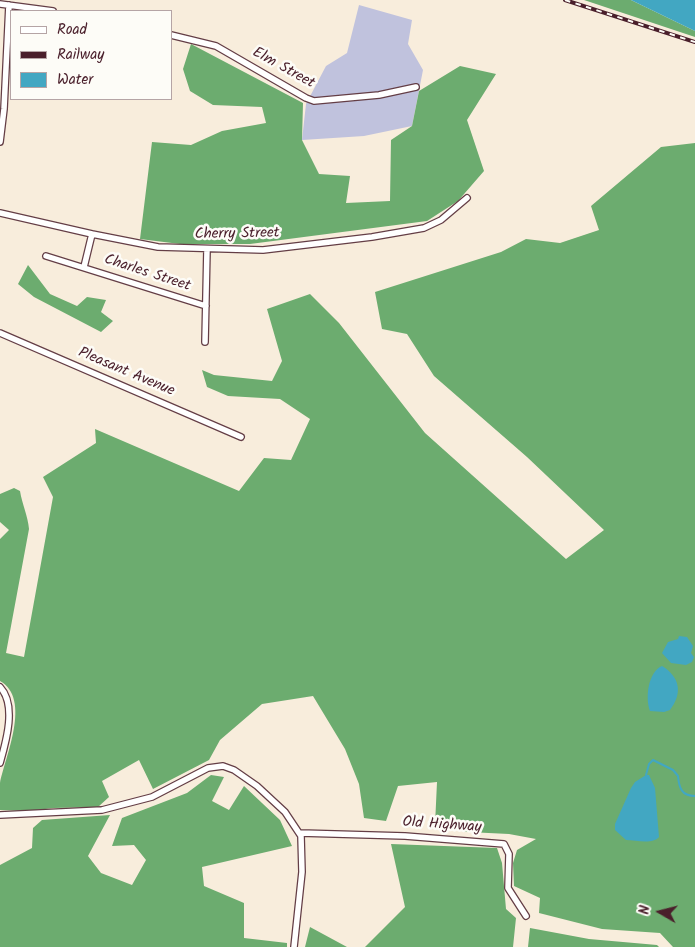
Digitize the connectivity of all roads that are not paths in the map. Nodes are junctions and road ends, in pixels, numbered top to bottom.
1 (0, 4) edge
2 (9, 5) junction
3 (46, 10) edge
4 (172, 35) edge
5 (416, 88) dead end
6 (2, 109) edge
7 (0, 142) edge
8 (467, 198) dead end
9 (0, 213) edge
10 (92, 234) junction
11 (207, 249) junction
12 (46, 256) dead end
13 (84, 267) junction
14 (206, 306) junction
15 (0, 333) edge
16 (205, 342) dead end
17 (241, 437) dead end
18 (0, 687) edge
19 (0, 763) edge
20 (0, 815) edge
21 (300, 833) junction
22 (526, 916) dead end
23 (294, 947) edge

1 - 2 street
2 - 3 street
2 - 6 street
4 - 5 street, Elm Street
6 - 7 street
8 - 11 street, Cherry Street
9 - 10 street, Cherry Street
10 - 11 street, Cherry Street
10 - 13 street, Charles Street
11 - 14 street
12 - 13 street
13 - 14 street, Charles Street
14 - 16 street
15 - 17 street, Pleasant Avenue
18 - 19 street
20 - 21 street
21 - 22 street, Old Highway
21 - 23 street

